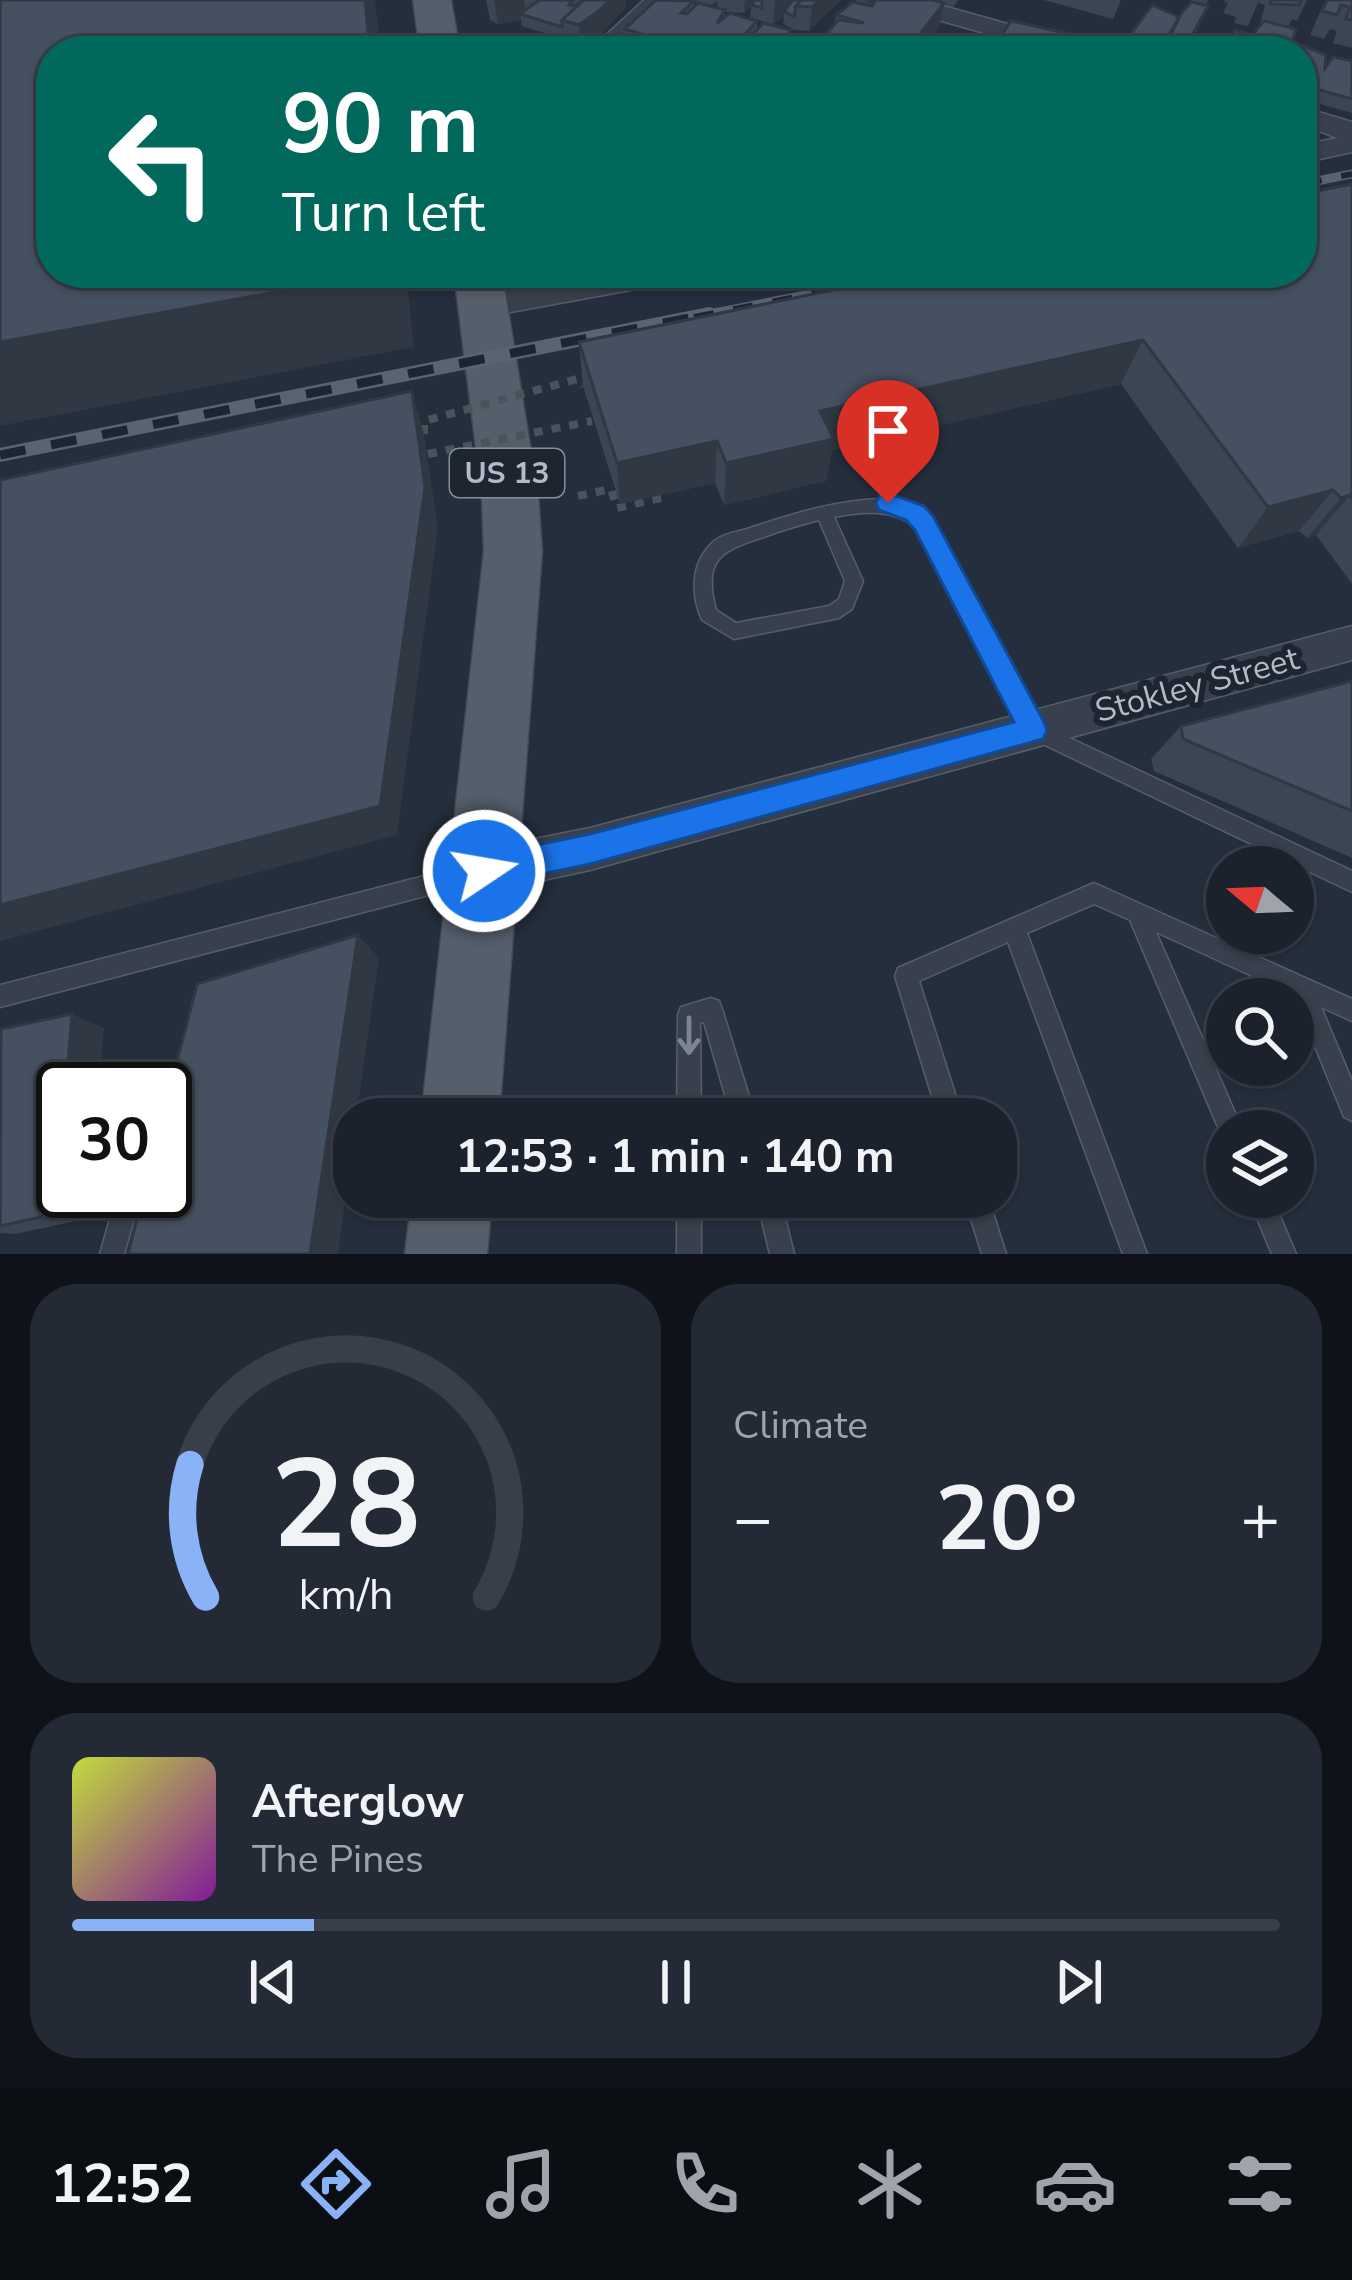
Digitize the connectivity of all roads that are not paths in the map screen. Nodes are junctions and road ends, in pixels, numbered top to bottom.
1 (432, 0) edge
2 (659, 0) edge
3 (894, 0) edge
4 (1004, 0) edge
5 (987, 25) junction
6 (438, 36) edge
7 (619, 36) edge
8 (979, 36) edge
9 (1025, 36) edge
10 (1317, 120) edge
11 (1352, 140) edge
12 (1317, 150) edge
13 (481, 290) edge
14 (825, 515) junction
15 (1352, 643) edge
16 (1033, 730) junction
17 (484, 871) junction
18 (1352, 882) edge
19 (1137, 912) junction
20 (1014, 928) junction
21 (1282, 978) edge
22 (1314, 993) edge
23 (0, 996) edge
24 (1352, 1010) edge
25 (1314, 1016) edge
26 (462, 1098) edge
27 (689, 1098) edge
28 (738, 1098) edge
29 (944, 1098) edge
30 (1352, 1109) edge
31 (1223, 1110) edge
32 (122, 1218) edge
33 (450, 1218) edge
34 (689, 1218) edge
35 (773, 1218) edge
36 (983, 1218) edge
37 (1269, 1218) edge
38 (112, 1254) edge
39 (446, 1254) edge
40 (689, 1254) edge
41 (782, 1254) edge
42 (994, 1254) edge
43 (1135, 1254) edge
44 (1284, 1254) edge

1 - 6 main road
2 - 7 street
3 - 5 street
4 - 5 street
5 - 8 street
5 - 9 street
10 - 11 street
11 - 12 street
13 - 17 main road, US 13
14 - 14 lane
14 - 16 lane
15 - 16 street, Stokley Street
16 - 17 street, Stokley Street
16 - 18 lane
17 - 23 lane
17 - 26 main road, US 13
19 - 20 lane
19 - 21 lane
19 - 31 lane
20 - 29 lane
20 - 43 lane
22 - 24 lane
25 - 30 lane
28 -> 27 lane
32 - 38 lane
33 - 39 main road
34 - 40 lane
35 - 41 lane
36 - 42 lane
37 - 44 lane

